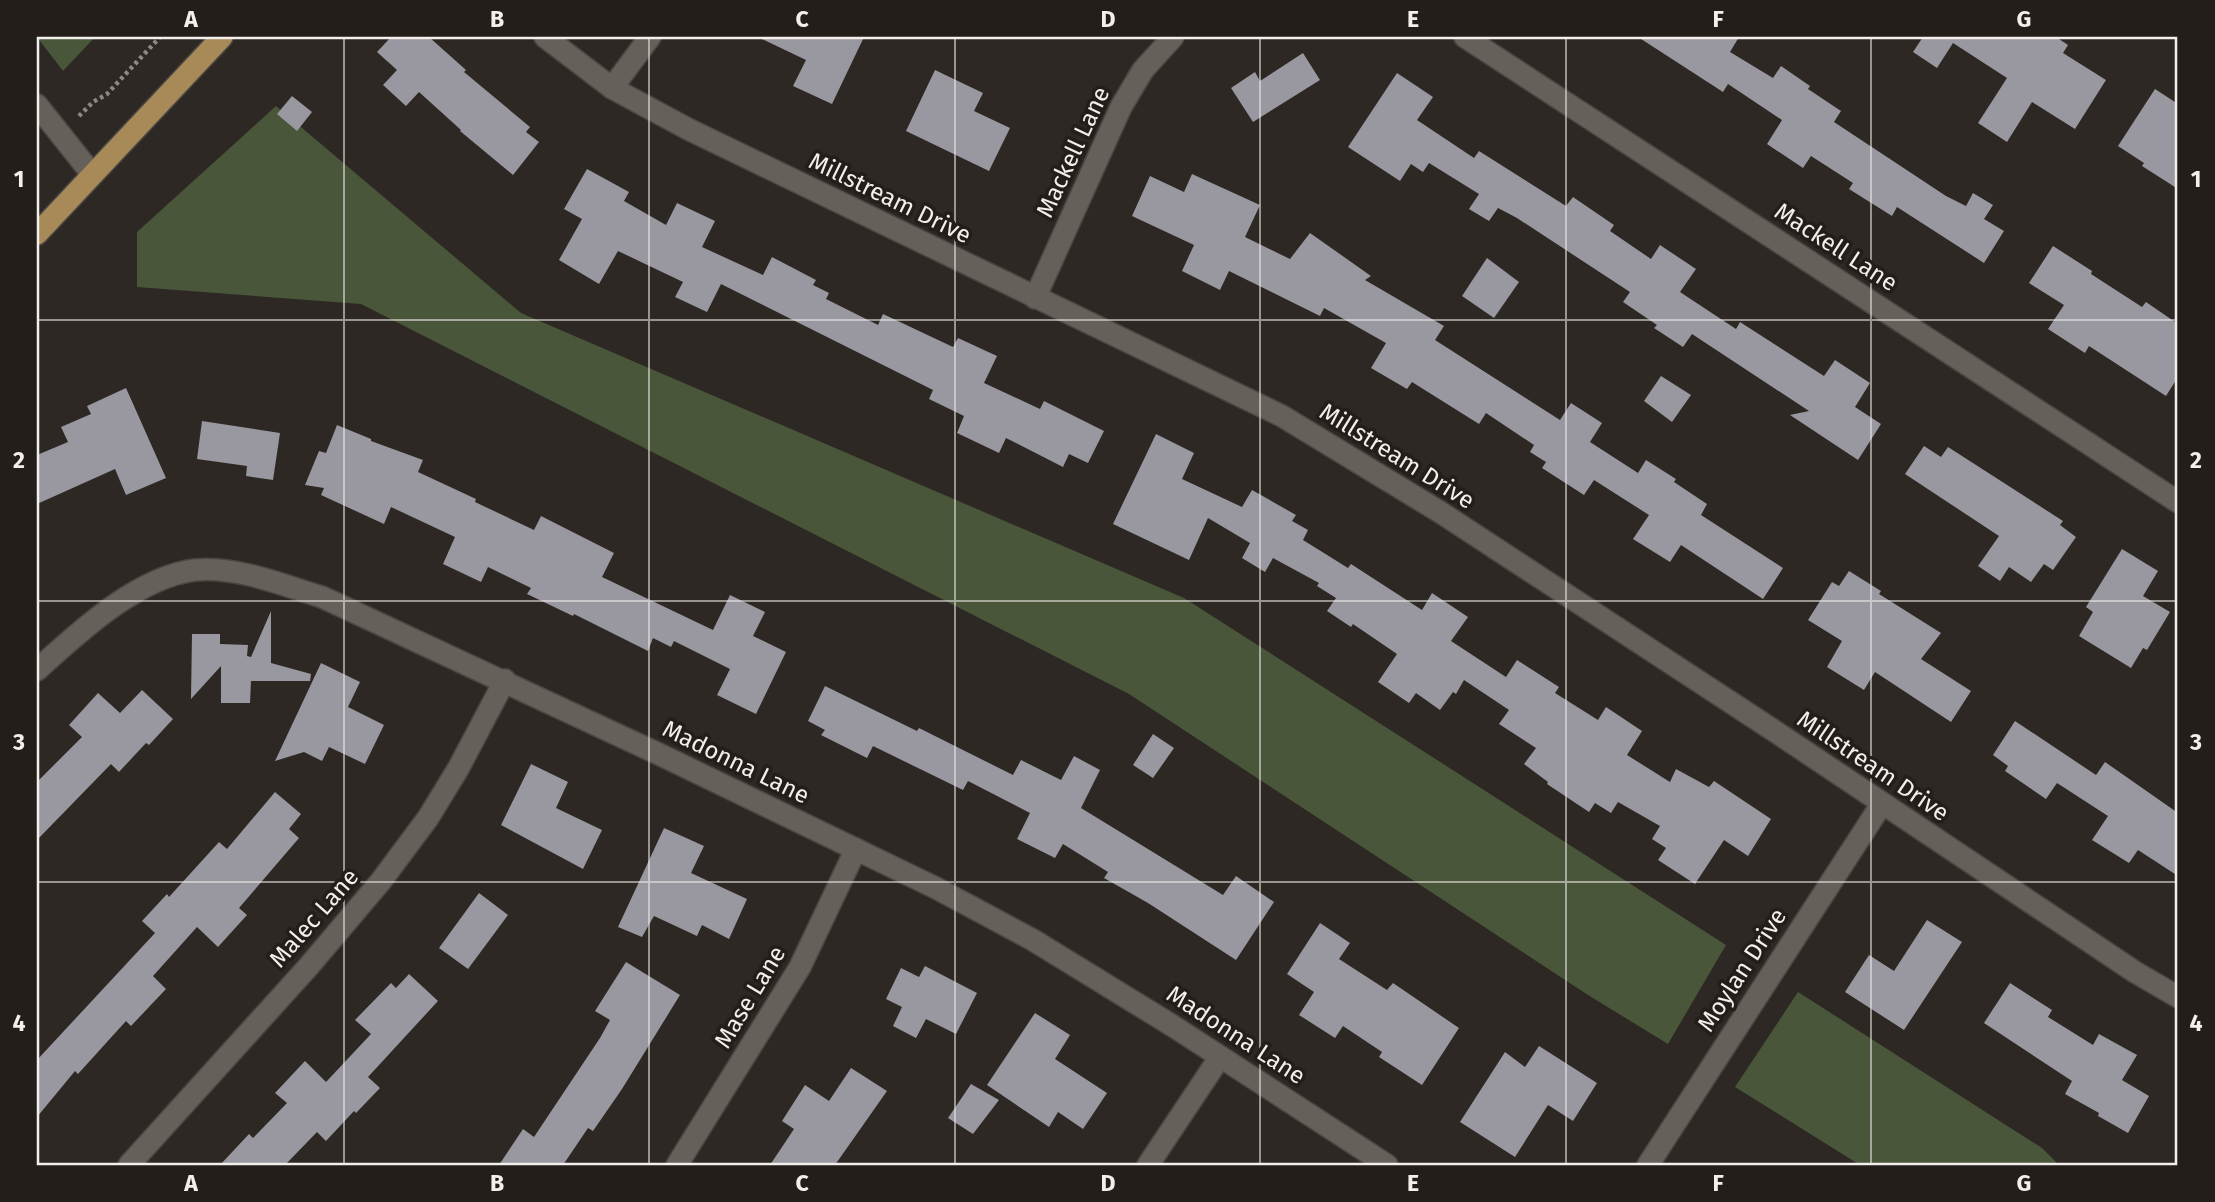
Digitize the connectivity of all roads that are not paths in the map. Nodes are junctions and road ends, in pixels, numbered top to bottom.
1 (222, 37) edge
2 (545, 37) edge
3 (650, 37) edge
4 (1173, 37) edge
5 (1465, 37) edge
6 (612, 88) junction
7 (37, 105) edge
8 (92, 174) junction
9 (37, 234) edge
10 (1035, 298) junction
11 (2178, 502) edge
12 (37, 670) edge
13 (505, 680) junction
14 (1881, 805) junction
15 (856, 849) junction
16 (2178, 997) edge
17 (1220, 1057) junction
18 (129, 1165) edge
19 (677, 1165) edge
20 (1148, 1165) edge
21 (1387, 1165) edge
22 (1647, 1165) edge

1 - 8 main road
2 - 6 street, Millstream Drive
3 - 6 street
4 - 10 street, Mackell Lane
5 - 11 street, Mackell Lane
6 - 10 street, Millstream Drive
7 - 8 street
8 - 9 main road
10 - 14 street, Millstream Drive
12 - 13 street, Madonna Lane
13 - 15 street, Madonna Lane
13 - 18 street, Malec Lane
14 - 16 street, Millstream Drive
14 - 22 street, Moylan Drive
15 - 17 street, Madonna Lane
15 - 19 street, Mase Lane
17 - 20 street
17 - 21 street, Madonna Lane

